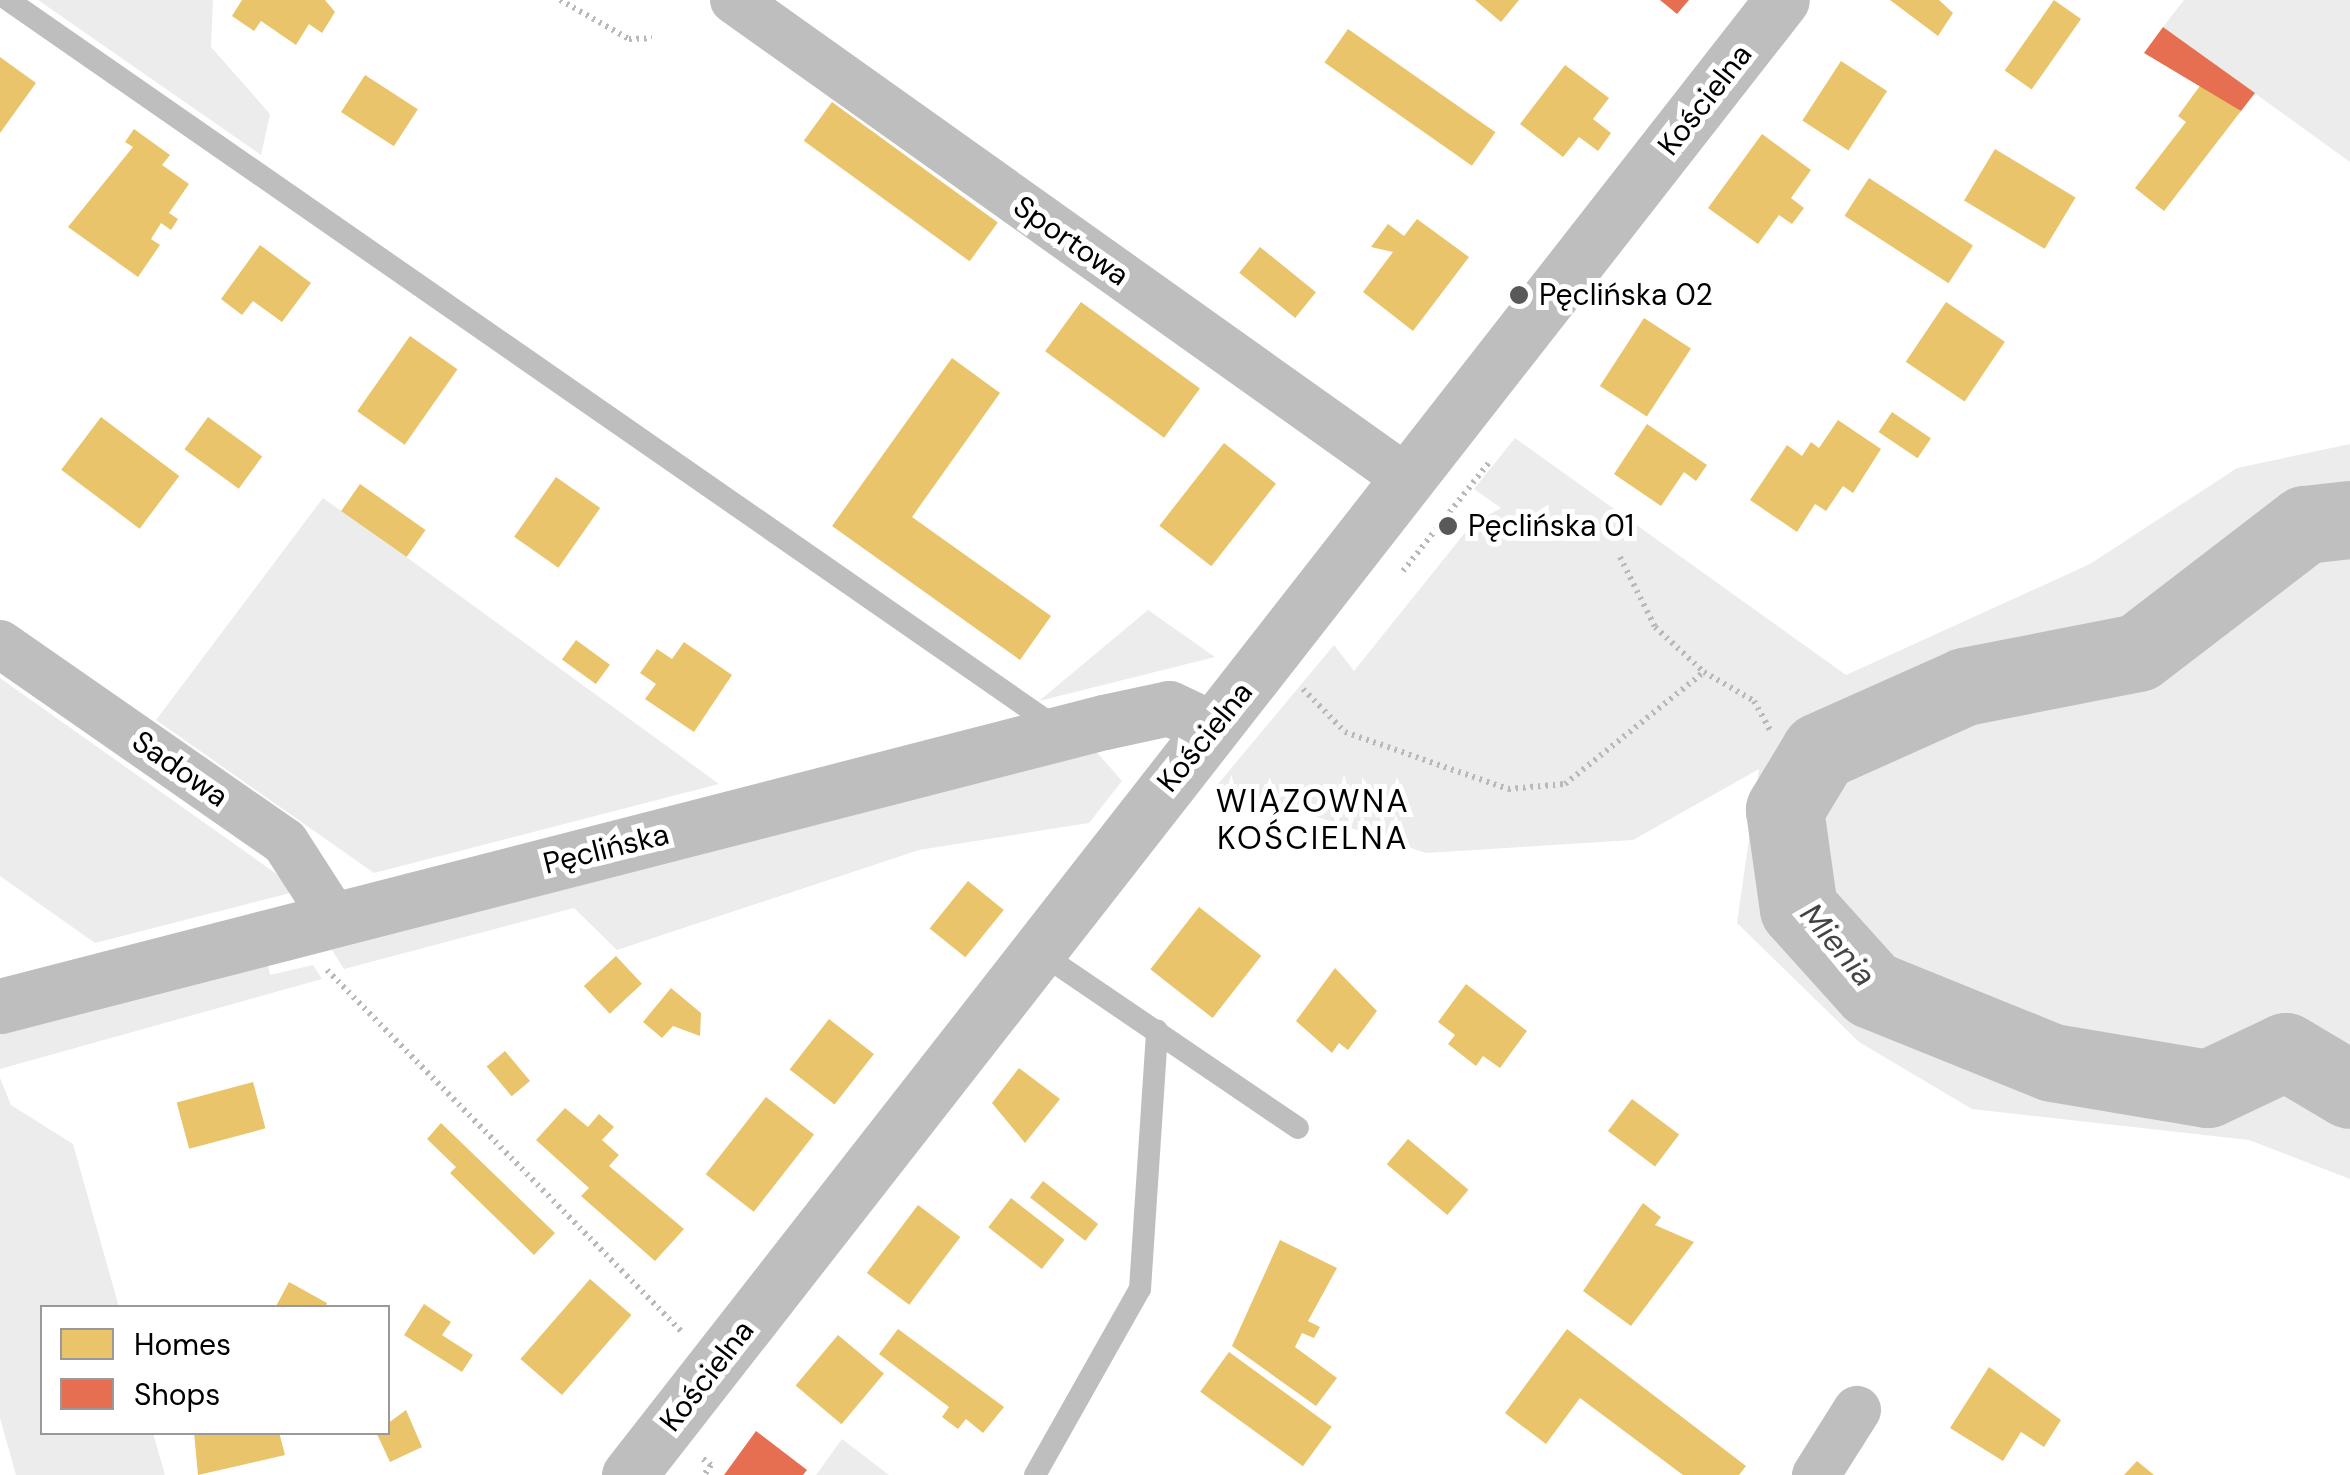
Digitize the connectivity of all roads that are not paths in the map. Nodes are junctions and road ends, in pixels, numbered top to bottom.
1 (8, 0) edge
2 (734, 0) edge
3 (1782, 0) edge
4 (1410, 481) junction
5 (0, 644) edge
6 (1210, 727) junction
7 (1063, 732) junction
8 (330, 944) junction
9 (1039, 952) junction
10 (0, 1006) edge
11 (1156, 1031) junction
12 (1298, 1128) dead end
13 (1858, 1410) dead end
14 (629, 1475) edge
15 (1035, 1475) edge
16 (1816, 1475) edge

1 - 7 lane
2 - 4 street, Sportowa
3 - 4 street, Kościelna
4 - 6 street, Kościelna
5 - 8 street, Sadowa
6 - 7 street, Pęclińska
6 - 9 street, Kościelna
7 - 8 street, Pęclińska
8 - 10 street, Pęclińska
9 - 11 lane
9 - 14 street, Kościelna
11 - 12 lane
11 - 15 lane
13 - 16 street

